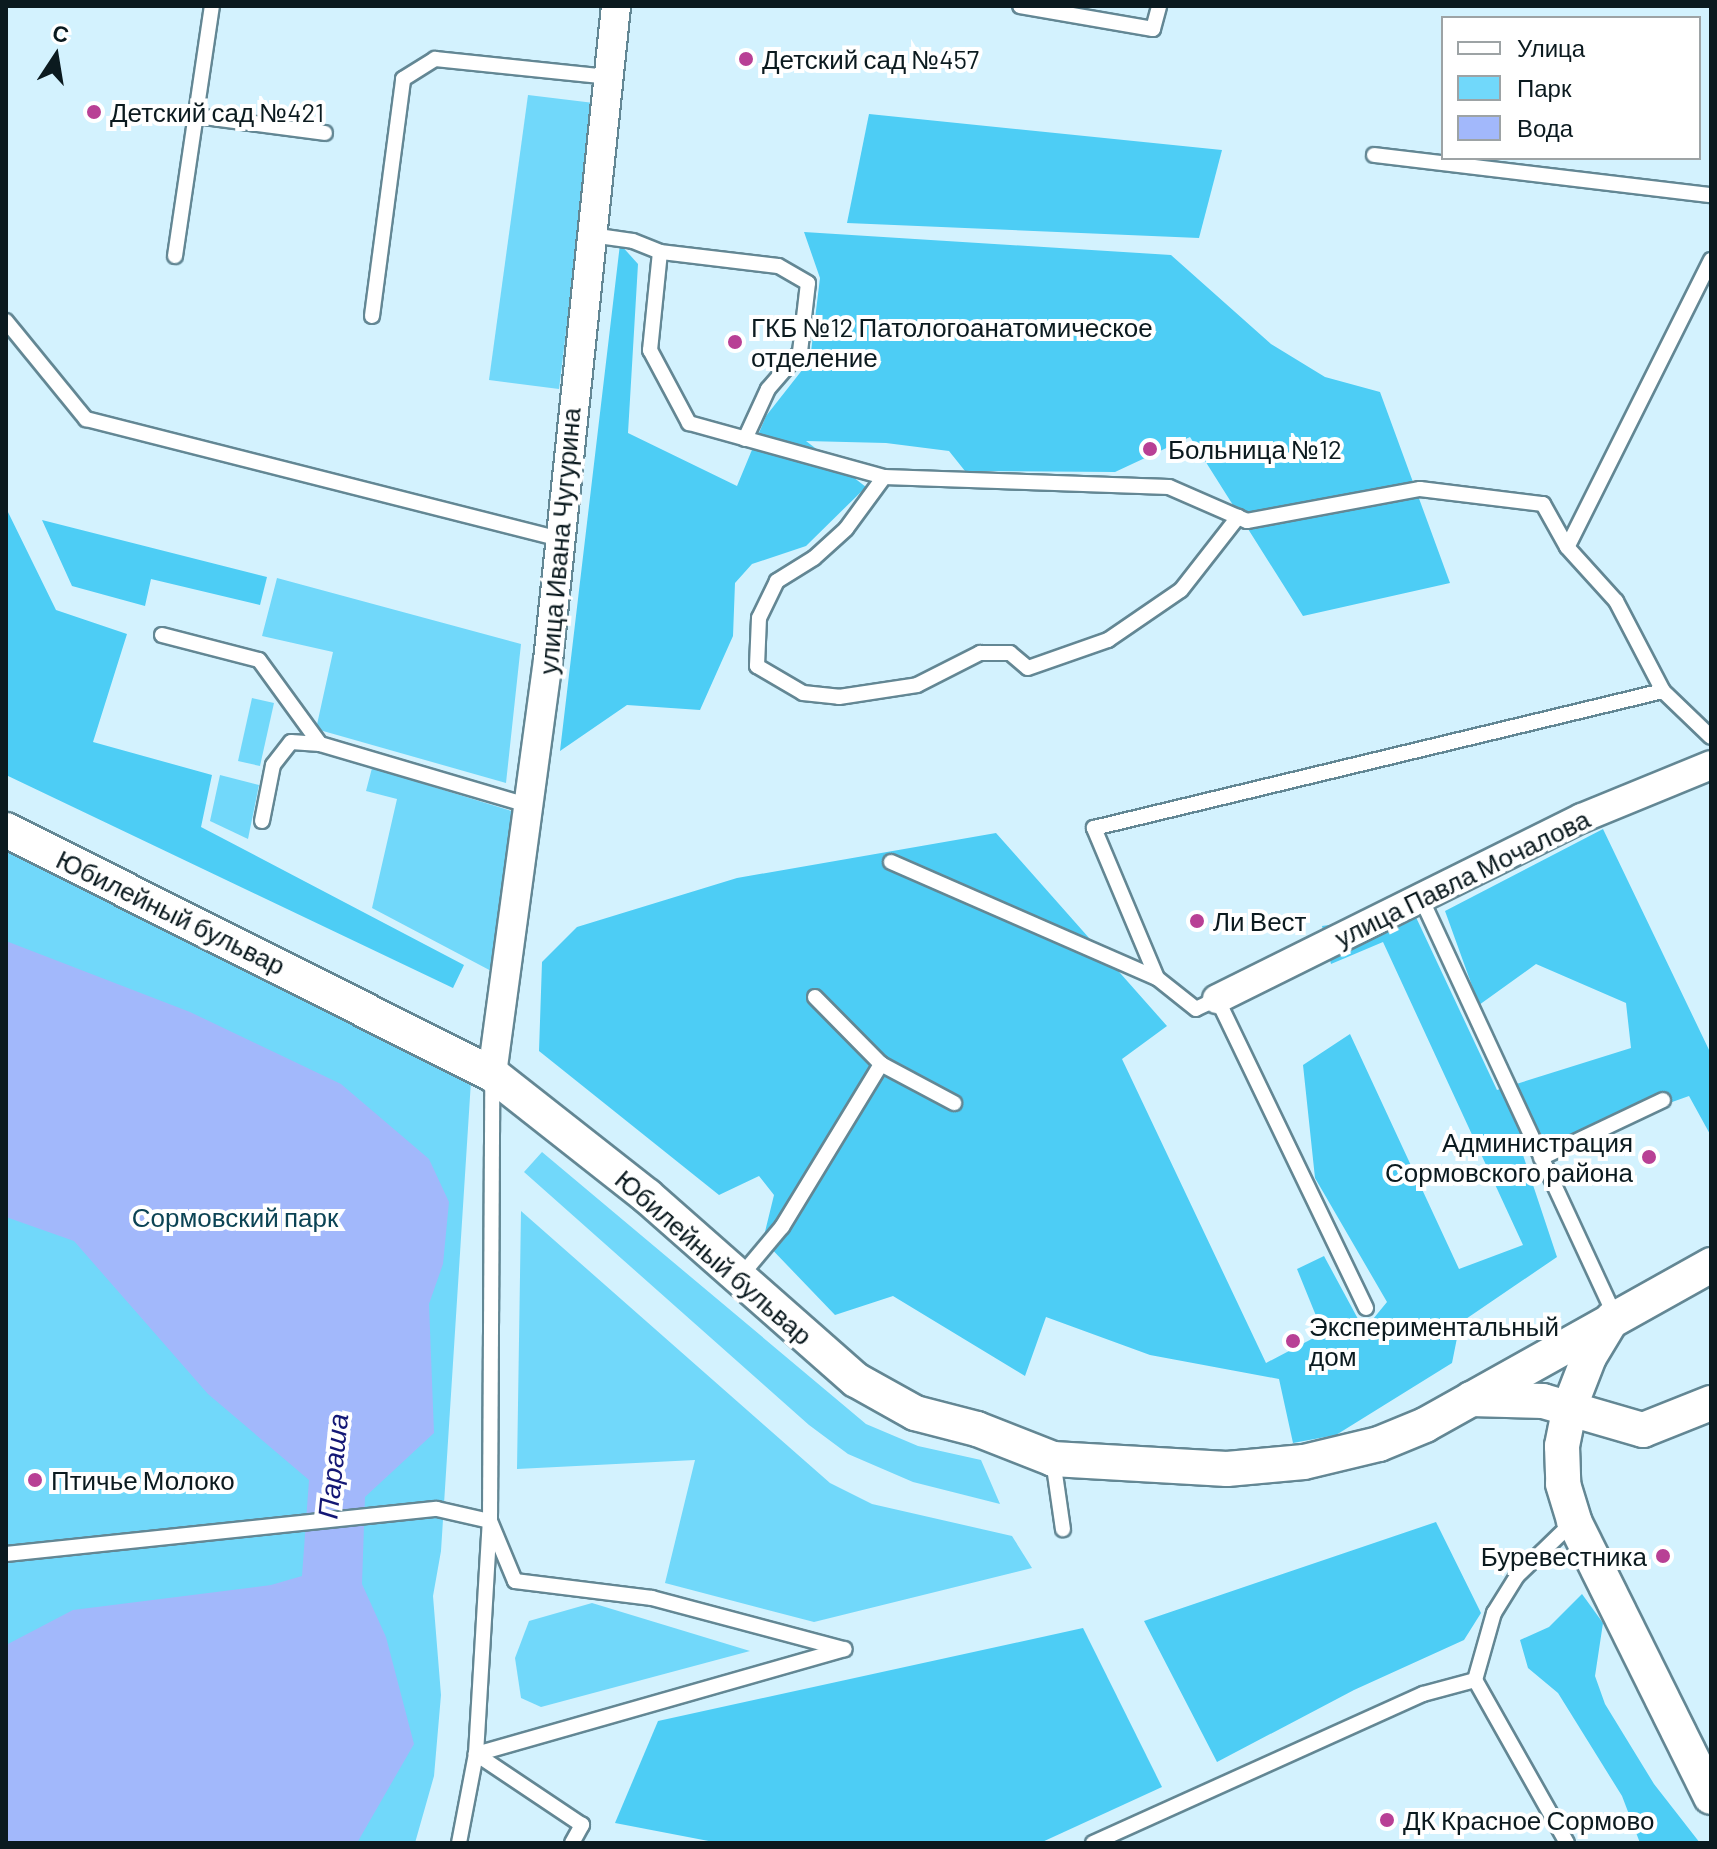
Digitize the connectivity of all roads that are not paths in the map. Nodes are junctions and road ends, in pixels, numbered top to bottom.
1 (212, 6) edge
2 (616, 6) edge
3 (1020, 6) edge
4 (1159, 6) edge
5 (608, 77) junction
6 (196, 116) junction
7 (325, 133) dead end
8 (1374, 155) dead end
9 (1711, 195) edge
10 (591, 235) junction
11 (660, 252) junction
12 (175, 256) dead end
13 (1711, 260) edge
14 (372, 316) dead end
15 (6, 321) edge
16 (745, 439) junction
17 (884, 477) junction
18 (1238, 517) junction
19 (558, 538) junction
20 (1567, 547) junction
21 (162, 635) dead end
22 (1663, 691) junction
23 (1711, 737) edge
24 (320, 744) junction
25 (1711, 765) edge
26 (531, 806) junction
27 (262, 821) dead end
28 (6, 830) edge
29 (891, 862) dead end
30 (1421, 898) junction
31 (1157, 978) junction
32 (815, 997) dead end
33 (1217, 999) junction
34 (881, 1064) junction
35 (492, 1074) junction
36 (1663, 1100) dead end
37 (954, 1103) dead end
38 (1541, 1158) junction
39 (1711, 1265) edge
40 (740, 1278) junction
41 (1366, 1308) dead end
42 (1615, 1315) junction
43 (1471, 1399) junction
44 (1711, 1403) edge
45 (1570, 1406) junction
46 (1053, 1459) junction
47 (490, 1521) junction
48 (1574, 1521) junction
49 (1063, 1529) dead end
50 (6, 1554) edge
51 (1475, 1680) junction
52 (476, 1754) junction
53 (1711, 1797) edge
54 (459, 1843) edge
55 (572, 1843) edge
56 (1093, 1843) edge
57 (1567, 1843) edge

1 - 6 lane
2 - 5 street, улица Ивана Чугурина
3 - 4 lane
5 - 10 street, улица Ивана Чугурина
5 - 14 lane
6 - 7 lane
6 - 12 lane
8 - 9 lane
10 - 11 lane
10 - 19 street, улица Ивана Чугурина
11 - 16 lane
11 - 16 lane
13 - 20 lane
15 - 19 lane
16 - 17 lane
17 - 18 lane
17 - 18 lane
18 - 20 lane
19 - 26 street, улица Ивана Чугурина
20 - 22 lane
21 - 24 lane
22 - 23 lane
22 - 31 lane
24 - 26 lane
24 - 27 lane
25 - 30 street, улица Павла Мочалова
26 - 35 street, улица Ивана Чугурина
28 - 35 street, Юбилейный бульвар
29 - 31 lane
30 - 33 street, улица Павла Мочалова
30 - 38 lane
31 - 33 lane
32 - 34 lane
33 - 41 lane
34 - 37 lane
34 - 40 lane
35 - 40 street, Юбилейный бульвар
35 - 47 lane
36 - 38 lane
38 - 42 lane
39 - 42 street, Юбилейный бульвар
40 - 46 street, Юбилейный бульвар
42 - 43 street, Юбилейный бульвар
42 - 45 street
43 - 45 street
43 - 46 street, Юбилейный бульвар
44 - 45 street
45 - 48 street
46 - 49 lane
47 - 50 lane
47 - 52 lane
47 - 52 lane
48 - 51 lane
48 - 53 street
51 - 56 lane
51 - 57 lane
52 - 54 lane
52 - 55 lane

